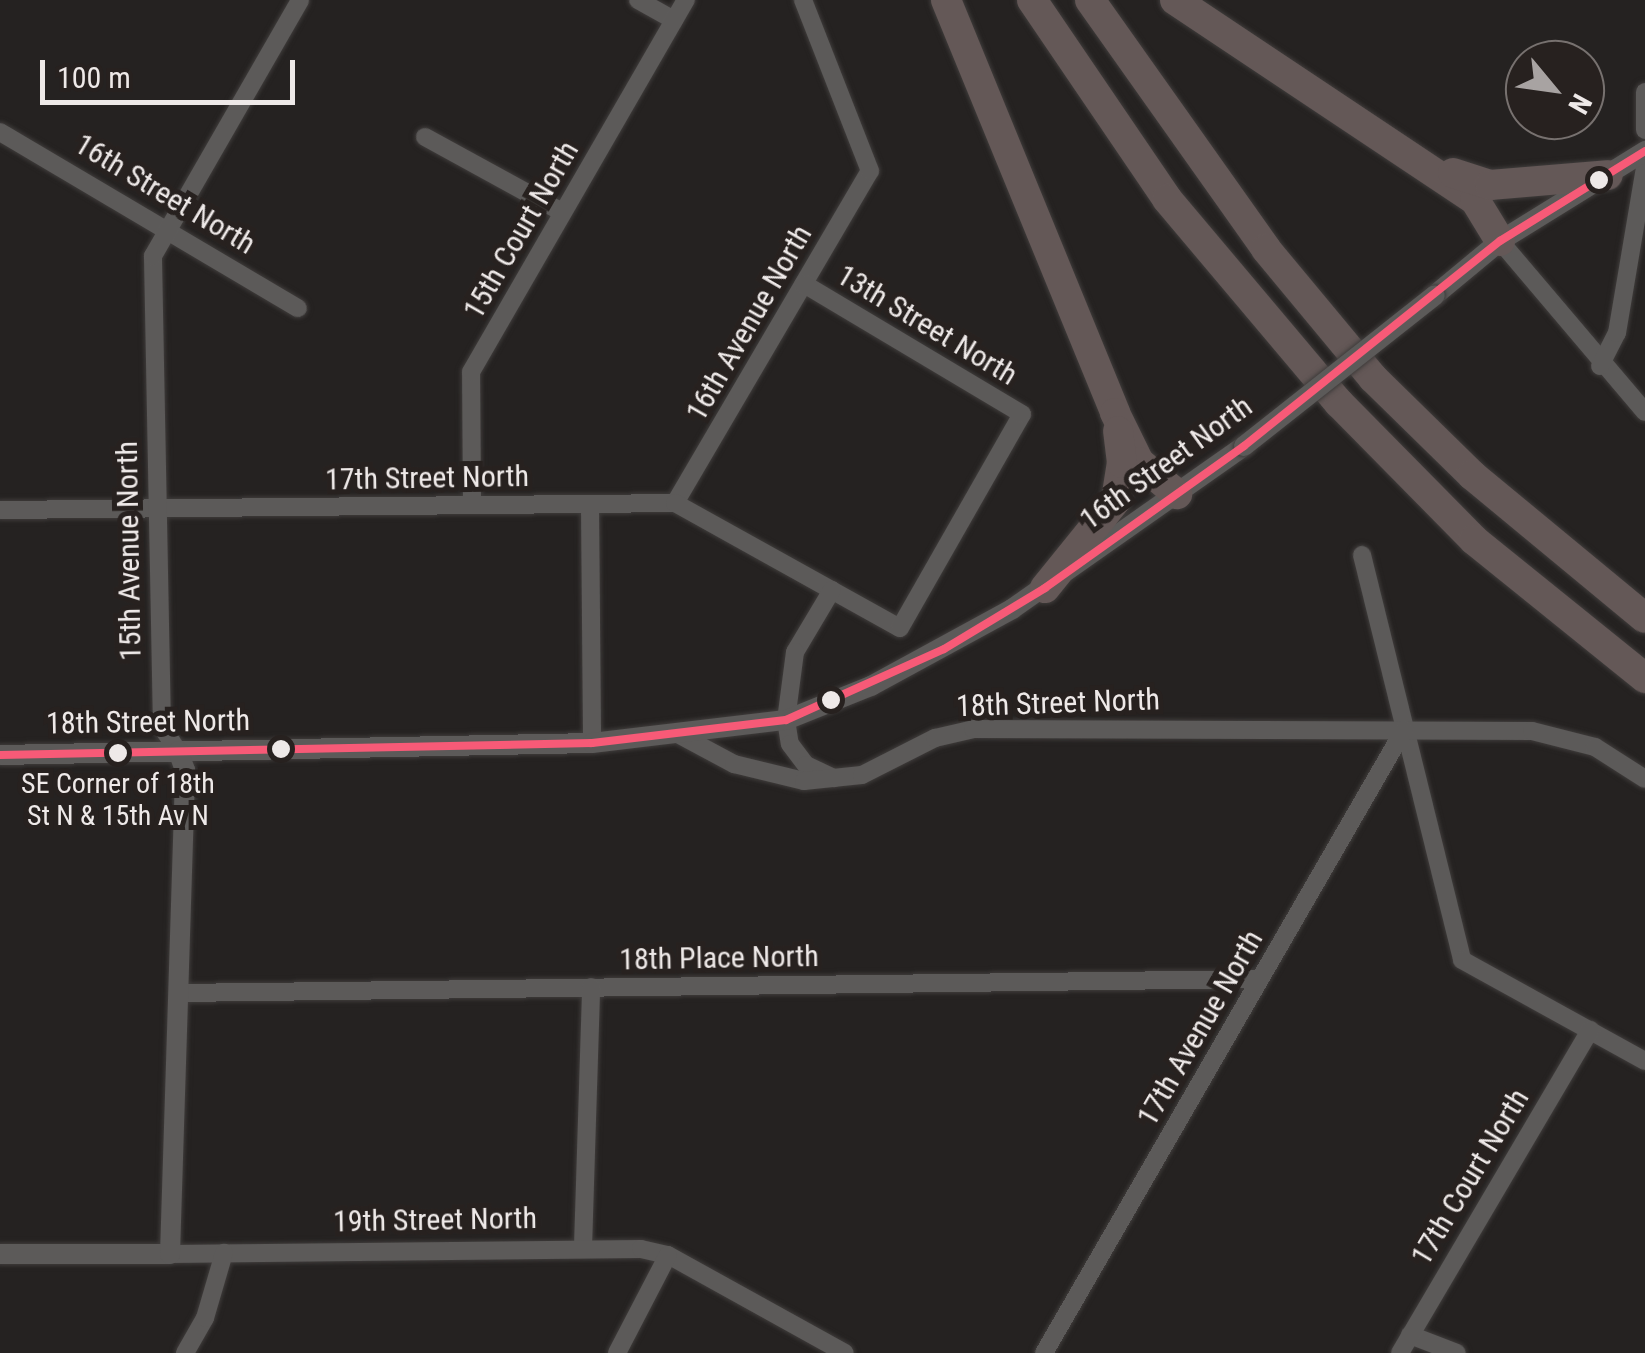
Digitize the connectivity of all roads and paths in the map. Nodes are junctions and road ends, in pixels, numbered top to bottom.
1 (300, 0) edge
2 (638, 0) edge
3 (686, 0) edge
4 (803, 0) edge
5 (946, 0) edge
6 (1032, 0) edge
7 (1090, 0) edge
8 (1175, 0) edge
9 (674, 20) junction
10 (1645, 92) edge
11 (1645, 130) edge
12 (0, 132) edge
13 (425, 137) dead end
14 (1392, 145) junction
15 (1645, 152) edge
16 (1645, 168) edge
17 (1608, 175) junction
18 (562, 212) junction
19 (168, 231) junction
20 (1500, 241) junction
21 (804, 284) junction
22 (298, 308) dead end
23 (1600, 366) junction
24 (1645, 412) edge
25 (1116, 413) junction
26 (1022, 414) joint
27 (1177, 494) junction
28 (676, 503) junction
29 (590, 504) junction
30 (472, 505) junction
31 (158, 508) junction
32 (0, 510) edge
33 (1362, 555) dead end
34 (1044, 588) junction
35 (832, 590) junction
36 (1645, 618) edge
37 (1645, 678) edge
38 (786, 720) junction
39 (1404, 730) junction
40 (678, 734) junction
41 (592, 743) junction
42 (178, 751) junction
43 (0, 755) edge
44 (834, 778) junction
45 (1645, 779) edge
46 (1260, 979) junction
47 (591, 987) junction
48 (178, 992) junction
49 (1590, 1030) junction
50 (1645, 1061) edge
51 (583, 1246) junction
52 (224, 1253) junction
53 (0, 1254) edge
54 (170, 1254) junction
55 (668, 1256) junction
56 (1410, 1336) junction
57 (185, 1353) edge
58 (618, 1353) edge
59 (845, 1353) edge
60 (1044, 1353) edge
61 (1400, 1353) edge
62 (1457, 1353) edge

1 - 19 street, 15th Avenue North
2 - 9 street
3 - 9 street, 15th Court North
4 - 21 street, 16th Avenue North
5 - 25 highway
6 - 37 highway
7 - 36 highway
8 - 14 highway
9 - 18 street, 15th Court North
10 - 11 street
12 - 19 street, 16th Street North
13 - 18 street
14 - 17 highway
14 - 20 highway
15 - 17 street, 16th Street North
16 - 23 street
17 - 20 street, 16th Street North
18 - 30 street, 15th Court North
19 - 22 street, 16th Street North
19 - 31 street, 15th Avenue North
20 - 23 street
20 - 27 street, 16th Street North, bridge
21 - 26 street, 13th Street North
21 - 28 street, 16th Avenue North
23 - 24 street
25 - 27 highway
25 - 34 highway
26 - 35 street, 17th Street North
27 - 34 street, 16th Street North
28 - 29 street, 17th Street North
28 - 35 street, 17th Street North
29 - 30 street, 17th Street North
29 - 41 street
30 - 31 street, 17th Street North
31 - 32 street, 17th Street North
31 - 42 street, 15th Avenue North
33 - 39 street
34 - 38 street, 16th Street North
35 - 38 street
38 - 40 street, 16th Street North
38 - 44 street
39 - 44 street, 18th Street North
39 - 45 street, 18th Street North
39 - 46 street, 17th Avenue North
39 - 49 street
40 - 41 street, 18th Street North
40 - 44 street, 18th Street North
41 - 42 street, 18th Street North
42 - 43 street, 18th Street North
42 - 48 street, 15th Avenue North
46 - 47 street, 18th Place North
46 - 60 street, 17th Avenue North
47 - 48 street, 18th Place North
47 - 51 street
48 - 54 street, 15th Avenue North
49 - 50 street
49 - 56 street, 17th Court North
51 - 52 street, 19th Street North
51 - 55 street, 19th Street North
52 - 54 street, 19th Street North
52 - 57 street
53 - 54 street, 19th Street North
55 - 58 street
55 - 59 street, 19th Street North
56 - 61 street, 17th Court North
56 - 62 street

